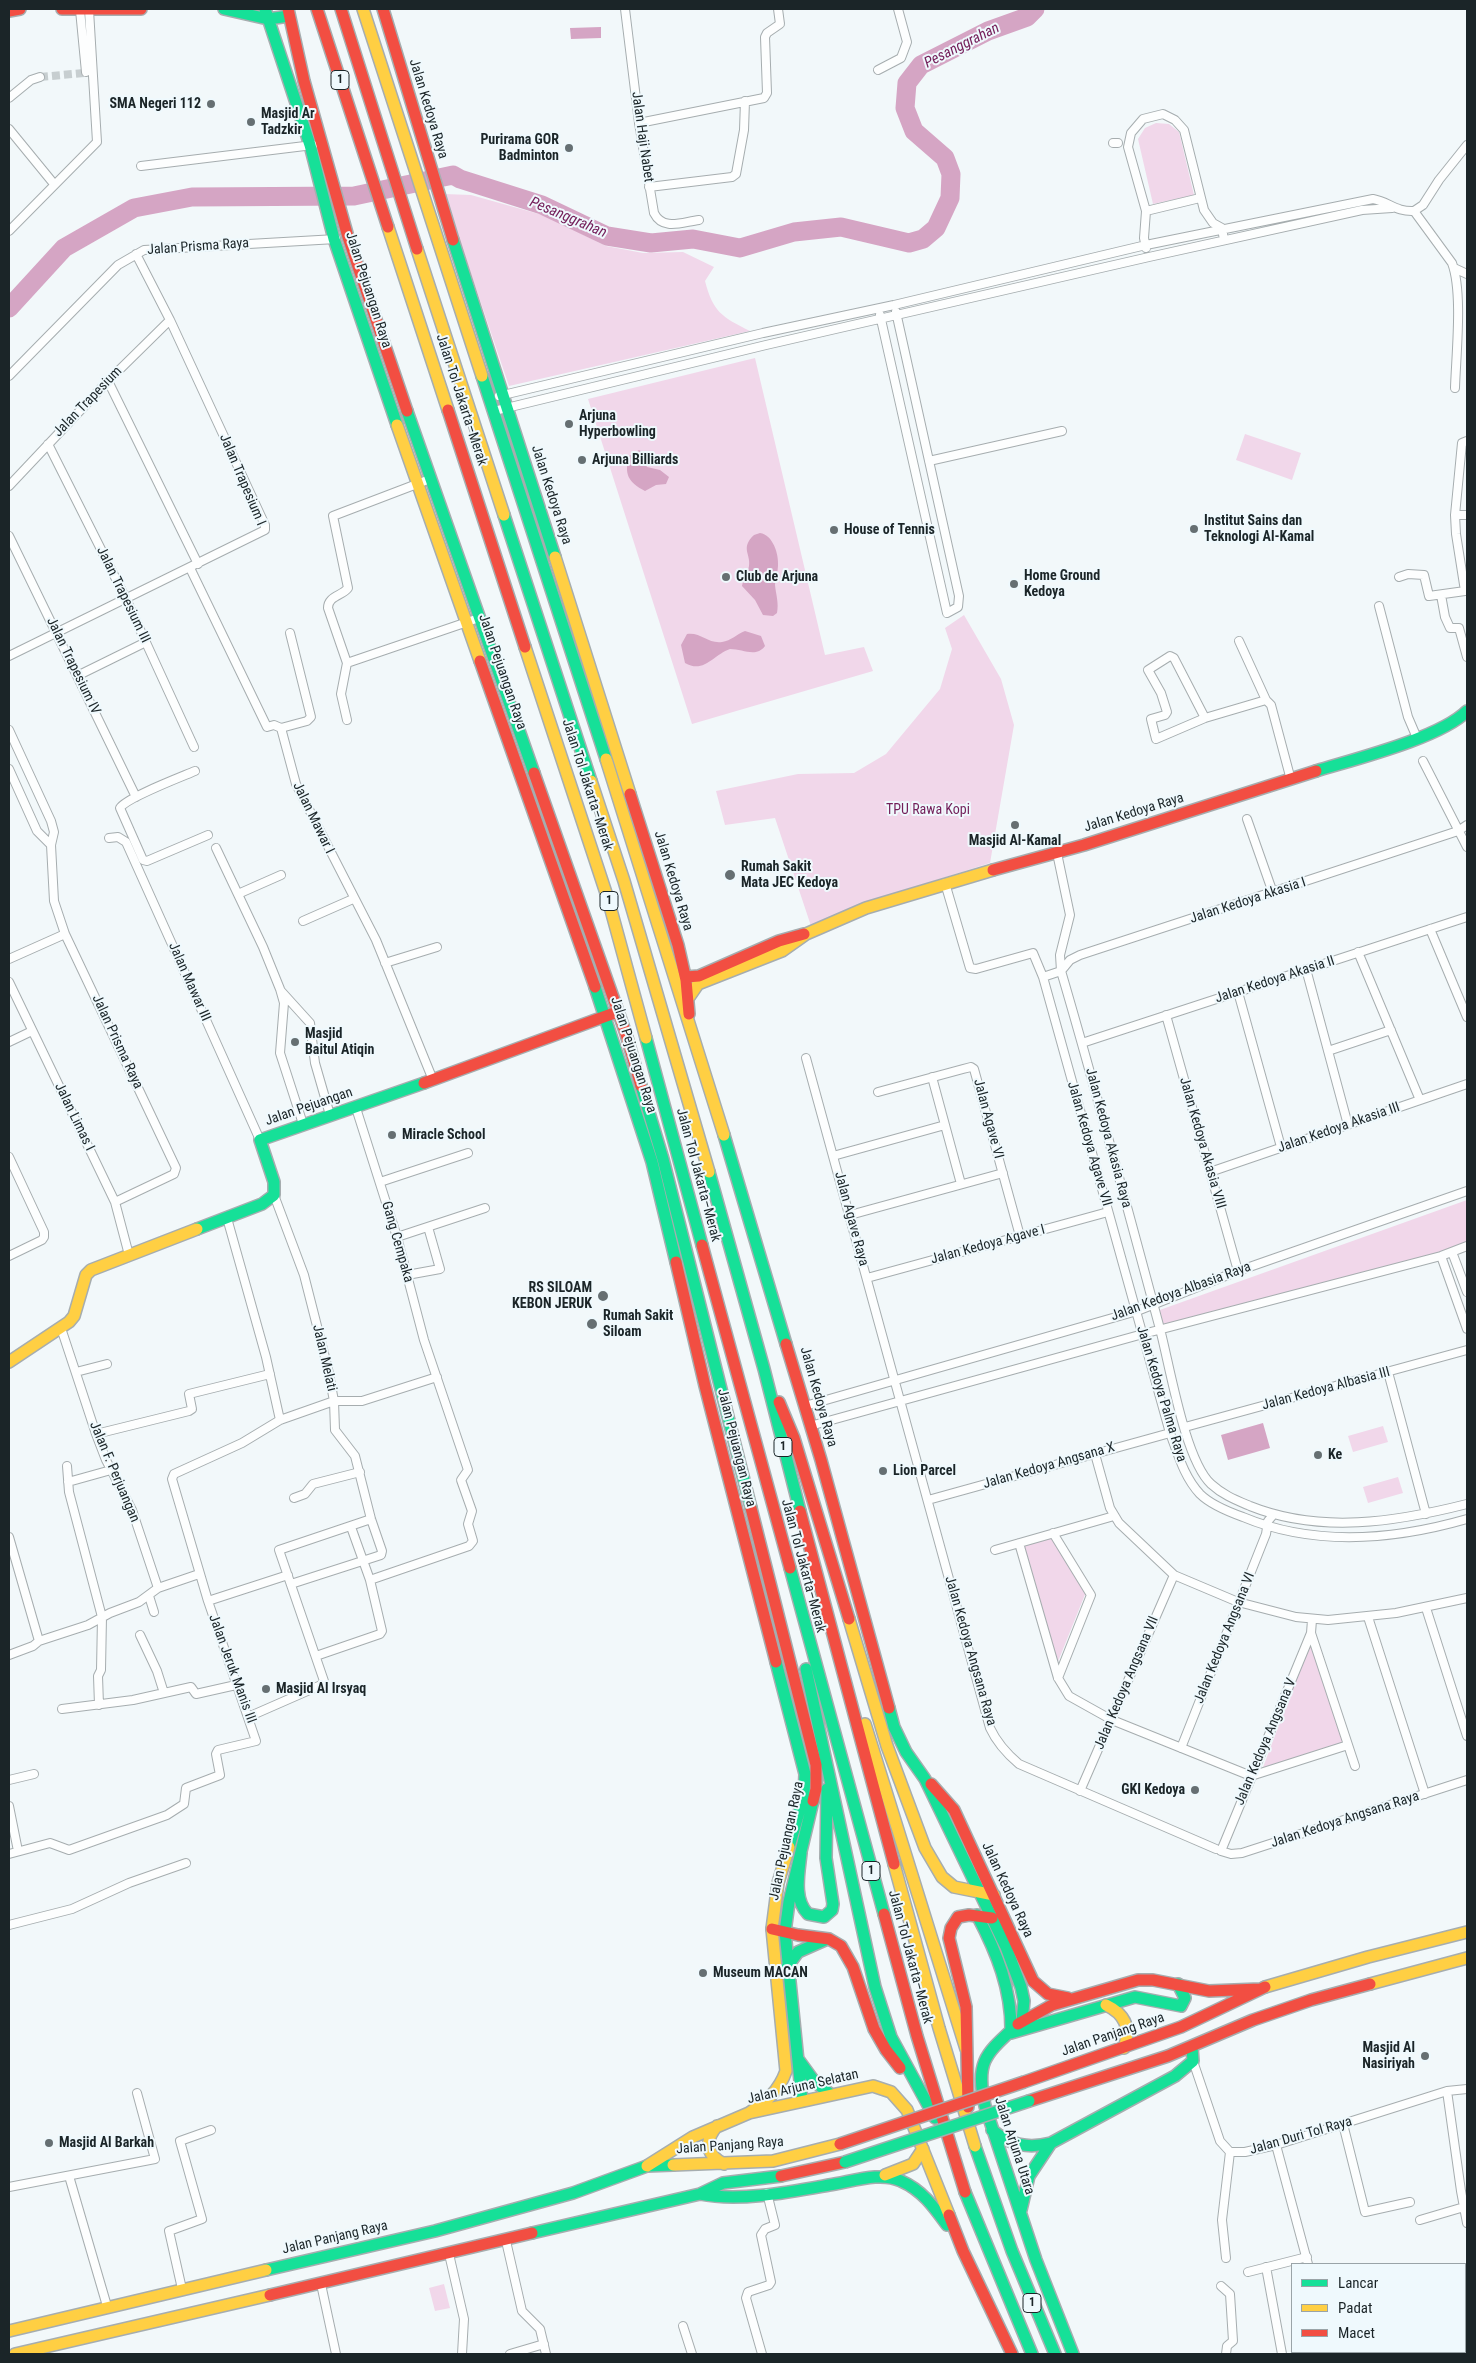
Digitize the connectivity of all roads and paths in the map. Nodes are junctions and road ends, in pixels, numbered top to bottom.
1 (20, 9) edge
2 (62, 9) edge
3 (141, 9) edge
4 (224, 9) edge
5 (317, 9) edge
6 (341, 9) edge
7 (363, 9) edge
8 (382, 9) edge
9 (625, 9) edge
10 (778, 9) edge
11 (898, 9) edge
12 (84, 10) junction
13 (9, 11) edge
14 (289, 12) edge
15 (267, 14) edge
16 (878, 70) dead end
17 (40, 77) tunnel mouth
18 (9, 98) edge
19 (745, 102) junction
20 (639, 122) junction
21 (9, 129) edge
22 (322, 144) junction
23 (1467, 145) edge
24 (310, 146) junction
25 (141, 166) dead end
26 (54, 184) junction
27 (649, 187) junction
28 (1200, 198) junction
29 (1392, 208) junction
30 (1146, 211) junction
31 (1414, 211) junction
32 (699, 220) dead end
33 (1222, 228) junction
34 (9, 231) edge
35 (348, 237) junction
36 (334, 239) junction
37 (1224, 240) junction
38 (1146, 245) junction
39 (136, 254) junction
40 (1149, 257) junction
41 (1454, 268) junction
42 (1467, 274) edge
43 (894, 305) junction
44 (879, 309) junction
45 (897, 316) junction
46 (881, 319) junction
47 (170, 320) junction
48 (9, 376) edge
49 (108, 381) junction
50 (1455, 388) dead end
51 (503, 395) junction
52 (490, 398) junction
53 (507, 408) junction
54 (494, 411) junction
55 (1062, 431) dead end
56 (1467, 441) edge
57 (48, 444) junction
58 (929, 461) junction
59 (425, 481) junction
60 (9, 486) edge
61 (1455, 515) junction
62 (1467, 515) edge
63 (9, 536) edge
64 (194, 566) junction
65 (1399, 577) dead end
66 (1466, 592) edge
67 (1441, 595) junction
68 (126, 599) junction
69 (1379, 606) dead end
70 (474, 620) junction
71 (290, 633) dead end
72 (57, 634) junction
73 (1238, 641) dead end
74 (146, 642) junction
75 (9, 656) edge
76 (1467, 657) edge
77 (347, 663) junction
78 (77, 676) junction
79 (1266, 700) junction
80 (1467, 711) edge
81 (1204, 718) junction
82 (347, 720) dead end
83 (281, 728) junction
84 (9, 730) edge
85 (1417, 738) junction
86 (194, 747) dead end
87 (1423, 761) dead end
88 (9, 769) edge
89 (195, 771) dead end
90 (1291, 780) junction
91 (136, 797) junction
92 (1247, 819) dead end
93 (1467, 825) edge
94 (1458, 830) junction
95 (208, 835) dead end
96 (109, 838) dead end
97 (51, 845) junction
98 (1467, 847) edge
99 (216, 848) dead end
100 (1057, 853) junction
101 (281, 875) dead end
102 (946, 883) junction
103 (1272, 893) junction
104 (238, 894) junction
105 (353, 899) junction
106 (1467, 917) edge
107 (303, 921) dead end
108 (1430, 929) junction
109 (65, 934) junction
110 (806, 934) junction
111 (437, 947) dead end
112 (1358, 952) junction
113 (9, 959) edge
114 (385, 963) junction
115 (1306, 970) junction
116 (1062, 971) junction
117 (686, 977) junction
118 (1044, 977) junction
119 (9, 982) edge
120 (280, 990) junction
121 (1238, 992) junction
122 (689, 997) junction
123 (617, 1012) junction
124 (1166, 1015) junction
125 (606, 1016) junction
126 (1467, 1017) edge
127 (689, 1018) junction
128 (1390, 1030) junction
129 (32, 1031) junction
130 (9, 1042) edge
131 (1082, 1043) junction
132 (1328, 1051) junction
133 (806, 1058) dead end
134 (932, 1077) junction
135 (433, 1080) junction
136 (1467, 1084) edge
137 (878, 1092) dead end
138 (1420, 1100) junction
139 (356, 1108) junction
140 (330, 1115) junction
141 (303, 1124) junction
142 (945, 1125) junction
143 (1348, 1125) junction
144 (260, 1140) junction
145 (1282, 1147) junction
146 (468, 1153) dead end
147 (833, 1156) junction
148 (9, 1157) edge
149 (1210, 1172) junction
150 (1003, 1173) junction
151 (380, 1182) junction
152 (961, 1184) junction
153 (1467, 1191) edge
154 (274, 1195) junction
155 (115, 1202) junction
156 (485, 1208) dead end
157 (1108, 1212) junction
158 (850, 1215) junction
159 (227, 1218) junction
160 (428, 1226) junction
161 (1020, 1236) junction
162 (397, 1237) junction
163 (1467, 1246) edge
164 (1452, 1252) junction
165 (128, 1255) junction
166 (9, 1256) edge
167 (1441, 1256) junction
168 (1238, 1271) junction
169 (407, 1275) junction
170 (867, 1278) junction
171 (1467, 1292) edge
172 (1153, 1304) junction
173 (1137, 1311) junction
174 (61, 1328) junction
175 (1160, 1329) junction
176 (1467, 1329) edge
177 (1143, 1334) junction
178 (1467, 1350) edge
179 (9, 1362) edge
180 (107, 1364) dead end
181 (764, 1368) junction
182 (76, 1372) junction
183 (1388, 1372) junction
184 (270, 1374) junction
185 (437, 1376) junction
186 (895, 1380) junction
187 (334, 1400) junction
188 (900, 1400) junction
189 (805, 1406) junction
190 (280, 1420) junction
191 (810, 1426) junction
192 (1185, 1427) junction
193 (1170, 1433) junction
194 (96, 1434) junction
195 (1095, 1454) junction
196 (67, 1466) dead end
197 (111, 1470) junction
198 (360, 1472) junction
199 (68, 1482) junction
200 (294, 1498) dead end
201 (928, 1500) junction
202 (1467, 1504) edge
203 (1274, 1514) junction
204 (1426, 1514) junction
205 (1114, 1516) junction
206 (370, 1519) junction
207 (1467, 1519) edge
208 (351, 1527) junction
209 (1269, 1528) junction
210 (1053, 1534) junction
211 (9, 1537) edge
212 (1020, 1543) junction
213 (995, 1550) dead end
214 (363, 1559) junction
215 (199, 1574) junction
216 (288, 1575) junction
217 (1174, 1575) junction
218 (370, 1580) junction
219 (291, 1584) junction
220 (793, 1585) junction
221 (158, 1588) junction
222 (149, 1596) junction
223 (1467, 1598) edge
224 (208, 1601) junction
225 (1238, 1602) junction
226 (1426, 1608) junction
227 (154, 1612) dead end
228 (826, 1616) junction
229 (102, 1617) junction
230 (1368, 1617) junction
231 (1312, 1620) junction
232 (1311, 1633) junction
233 (140, 1635) dead end
234 (39, 1641) junction
235 (9, 1655) edge
236 (316, 1656) junction
237 (1058, 1678) junction
238 (236, 1684) junction
239 (164, 1693) junction
240 (100, 1704) junction
241 (62, 1709) dead end
242 (248, 1717) junction
243 (1112, 1720) junction
244 (1467, 1736) edge
245 (1348, 1745) junction
246 (1181, 1748) junction
247 (828, 1765) junction
248 (1355, 1766) dead end
249 (34, 1774) dead end
250 (1251, 1776) junction
251 (925, 1779) junction
252 (9, 1780) edge
253 (1467, 1780) edge
254 (1080, 1791) junction
255 (1425, 1794) junction
256 (9, 1806) edge
257 (1219, 1850) junction
258 (18, 1851) junction
259 (801, 1853) junction
260 (9, 1854) edge
261 (186, 1863) dead end
262 (981, 1893) junction
263 (994, 1895) junction
264 (977, 1915) junction
265 (992, 1918) junction
266 (9, 1925) edge
267 (772, 1929) junction
268 (784, 1932) junction
269 (1467, 1932) edge
270 (829, 1939) junction
271 (1467, 1958) edge
272 (787, 1967) junction
273 (1178, 1984) junction
274 (1260, 1989) junction
275 (1071, 1998) junction
276 (1106, 2005) junction
277 (1022, 2021) junction
278 (1011, 2033) junction
279 (1192, 2047) junction
280 (1124, 2048) junction
281 (966, 2050) junction
282 (797, 2057) junction
283 (1193, 2062) junction
284 (917, 2088) junction
285 (1467, 2089) edge
286 (1447, 2090) junction
287 (137, 2093) dead end
288 (830, 2094) junction
289 (802, 2101) junction
290 (749, 2114) junction
291 (1343, 2124) junction
292 (717, 2126) junction
293 (211, 2130) dead end
294 (969, 2130) junction
295 (992, 2130) junction
296 (1051, 2143) junction
297 (1276, 2145) junction
298 (923, 2149) junction
299 (1230, 2152) junction
300 (953, 2155) junction
301 (724, 2164) junction
302 (647, 2166) junction
303 (69, 2176) junction
304 (881, 2176) junction
305 (9, 2187) edge
306 (767, 2193) junction
307 (700, 2194) junction
308 (1410, 2202) dead end
309 (1464, 2207) junction
310 (1020, 2214) junction
311 (1420, 2220) dead end
312 (1467, 2220) edge
313 (506, 2241) junction
314 (963, 2251) junction
315 (449, 2254) junction
316 (1226, 2258) dead end
317 (1307, 2260) edge
318 (1266, 2267) junction
319 (1248, 2272) dead end
320 (321, 2284) junction
321 (1221, 2286) dead end
322 (182, 2289) junction
323 (107, 2306) junction
324 (684, 2326) dead end
325 (9, 2331) edge
326 (544, 2344) junction
327 (15, 2354) edge
328 (336, 2354) edge
329 (462, 2354) edge
330 (510, 2354) edge
331 (546, 2354) edge
332 (692, 2354) edge
333 (762, 2354) edge
334 (1012, 2354) edge
335 (1032, 2354) edge
336 (1055, 2354) edge
337 (1073, 2354) edge
338 (1226, 2354) edge
339 (1282, 2354) edge

1 - 13 main road
2 - 12 main road
3 - 12 main road
4 - 15 main road
5 - 220 main road, Jalan Tol Jakarta–Merak / 1
6 - 181 main road, Jalan Tol Jakarta–Merak / 1
7 - 52 main road, Jalan Kedoya Raya
8 - 51 main road, Jalan Kedoya Raya
9 - 20 street, Jalan Haji Nabet
10 - 19 street
11 - 16 street
12 - 26 street
14 - 15 main road
14 - 22 main road, Jalan Pejuangan Raya
15 - 24 main road, Jalan Pejuangan Raya
17 - 18 street
19 - 20 street
19 - 27 street
20 - 27 street, Jalan Haji Nabet
21 - 26 street
22 - 24 street
22 - 35 main road, Jalan Pejuangan Raya
23 - 31 street
24 - 25 street
24 - 36 main road, Jalan Pejuangan Raya
26 - 34 street
27 - 32 street, Jalan Haji Nabet
28 - 30 street
28 - 30 street
28 - 33 street
29 - 31 street
29 - 33 street
29 - 37 street
30 - 38 street
31 - 41 street
33 - 37 street
33 - 38 street
35 - 36 street, Jalan Prisma Raya
35 - 59 main road, Jalan Pejuangan Raya
36 - 39 street, Jalan Prisma Raya
36 - 59 main road, Jalan Pejuangan Raya
37 - 40 street
38 - 40 street
38 - 43 street
39 - 47 street, Jalan Trapesium I
39 - 48 street, Jalan Prisma Raya
40 - 45 street
41 - 42 street
41 - 50 street
43 - 44 street
43 - 45 street
44 - 46 street
44 - 51 street
45 - 46 street
45 - 58 street
46 - 53 street
46 - 58 street
47 - 49 street, Jalan Trapesium
47 - 64 street, Jalan Trapesium I
49 - 57 street, Jalan Trapesium
49 - 64 street
51 - 52 street
51 - 53 main road, Jalan Kedoya Raya
52 - 54 main road, Jalan Kedoya Raya
53 - 54 street
53 - 117 main road, Jalan Kedoya Raya
54 - 127 main road, Jalan Kedoya Raya
55 - 58 street
56 - 61 street
57 - 60 street, Jalan Trapesium
57 - 68 street, Jalan Trapesium III
59 - 70 main road, Jalan Pejuangan Raya
59 - 77 street
61 - 62 street
61 - 66 street
63 - 72 street, Jalan Trapesium IV
64 - 68 street, Jalan Trapesium I
64 - 83 street
65 - 67 street
66 - 67 street
67 - 76 street
68 - 72 street, Jalan Trapesium I
68 - 74 street, Jalan Trapesium III
69 - 85 street
70 - 77 street
70 - 123 main road, Jalan Pejuangan Raya
70 - 125 main road, Jalan Pejuangan Raya
71 - 83 street
72 - 75 street, Jalan Trapesium I
72 - 78 street, Jalan Trapesium IV
73 - 79 street
74 - 78 street
74 - 86 street, Jalan Trapesium III
77 - 82 street
78 - 91 street, Jalan Trapesium IV
79 - 81 street
79 - 90 street
80 - 85 main road, Jalan Kedoya Raya
81 - 81 street
83 - 105 street, Jalan Mawar I
84 - 97 street, Jalan Prisma Raya
85 - 90 main road, Jalan Kedoya Raya
87 - 94 street
88 - 97 street
89 - 91 street
90 - 100 main road, Jalan Kedoya Raya
91 - 95 street
92 - 103 street
93 - 94 street, Jalan Kedoya Akasia I
94 - 98 street
94 - 103 street, Jalan Kedoya Akasia I
96 - 144 street, Jalan Mawar III
97 - 109 street, Jalan Prisma Raya
99 - 104 street
100 - 102 main road, Jalan Kedoya Raya
100 - 116 street, Jalan Kedoya Akasia Raya
101 - 104 street
102 - 110 main road, Jalan Kedoya Raya
102 - 118 street, Jalan Kedoya Agave VII
103 - 116 street, Jalan Kedoya Akasia I
104 - 120 street
105 - 107 street
105 - 114 street, Jalan Mawar I
106 - 108 street, Jalan Kedoya Akasia II
108 - 112 street, Jalan Kedoya Akasia II
108 - 126 street
109 - 113 street
109 - 155 street, Jalan Prisma Raya
110 - 117 main road, Jalan Kedoya Raya
110 - 122 main road, Jalan Kedoya Raya
111 - 114 street
112 - 115 street, Jalan Kedoya Akasia II
112 - 128 street
114 - 135 street, Jalan Mawar I
115 - 121 street, Jalan Kedoya Akasia II
115 - 132 street
116 - 118 street, Jalan Kedoya Akasia I
116 - 131 street, Jalan Kedoya Akasia Raya
117 - 122 main road, Jalan Kedoya Raya
118 - 157 street, Jalan Kedoya Agave VII
119 - 129 street, Jalan Limas I
120 - 140 street
120 - 141 street
121 - 124 street, Jalan Kedoya Akasia II
121 - 145 street
122 - 127 main road, Jalan Kedoya Raya
123 - 125 main road, Jalan Pejuangan
123 - 259 main road, Jalan Pejuangan Raya
124 - 131 street, Jalan Kedoya Akasia II
124 - 149 street, Jalan Kedoya Akasia VIII
125 - 135 main road, Jalan Pejuangan
125 - 267 main road, Jalan Pejuangan Raya
127 - 189 main road, Jalan Kedoya Raya
128 - 132 street
128 - 138 street
129 - 130 street
129 - 155 street, Jalan Limas I
131 - 172 street, Jalan Kedoya Akasia Raya
132 - 143 street
133 - 147 street, Jalan Agave Raya
134 - 137 street, Jalan Agave VI
134 - 142 street
134 - 150 street, Jalan Agave VI
135 - 139 main road, Jalan Pejuangan
136 - 138 street, Jalan Kedoya Akasia III
138 - 143 street, Jalan Kedoya Akasia III
139 - 140 main road, Jalan Pejuangan
139 - 151 street, Gang Cempaka
140 - 141 main road, Jalan Pejuangan
141 - 144 main road, Jalan Pejuangan
142 - 147 street
142 - 152 street
143 - 145 street, Jalan Kedoya Akasia III
144 - 154 main road, Jalan Pejuangan
145 - 149 street, Jalan Kedoya Akasia III
146 - 151 street
147 - 158 street, Jalan Agave Raya
148 - 166 street
149 - 168 street, Jalan Kedoya Akasia VIII
150 - 152 street
150 - 161 street, Jalan Agave VI
151 - 162 street, Gang Cempaka
152 - 158 street
153 - 168 street, Jalan Kedoya Albasia Raya
154 - 159 main road
154 - 187 street, Jalan Melati
155 - 165 street, Jalan Limas I
156 - 160 street
157 - 161 street, Jalan Kedoya Agave I
157 - 173 street, Jalan Kedoya Agave VII
158 - 170 street, Jalan Agave Raya
159 - 165 main road
159 - 184 street
160 - 162 street
160 - 169 street
161 - 170 street, Jalan Kedoya Agave I
162 - 169 street, Gang Cempaka
163 - 164 street, Jalan Kedoya Albasia Raya
164 - 167 street, Jalan Kedoya Albasia Raya
164 - 171 street
165 - 174 main road
167 - 175 street, Jalan Kedoya Albasia Raya
167 - 176 street
168 - 172 street, Jalan Kedoya Albasia Raya
169 - 185 street, Gang Cempaka
170 - 186 street, Jalan Agave Raya
172 - 173 street, Jalan Kedoya Albasia Raya
172 - 175 street, Jalan Kedoya Palma Raya
173 - 177 street, Jalan Kedoya Palma Raya
173 - 186 street, Jalan Kedoya Albasia Raya
174 - 179 main road
174 - 182 street, Jalan F. Perjuangan
175 - 177 street, Jalan Kedoya Albasia Raya
175 - 192 street, Jalan Kedoya Palma Raya
177 - 188 street, Jalan Kedoya Albasia Raya
177 - 193 street, Jalan Kedoya Palma Raya
178 - 183 street, Jalan Kedoya Albasia III
180 - 182 street
181 - 228 main road, Jalan Tol Jakarta–Merak / 1
181 - 262 main road
182 - 194 street, Jalan F. Perjuangan
183 - 192 street, Jalan Kedoya Albasia III
183 - 204 street
184 - 190 street
184 - 194 street
185 - 187 street
185 - 218 street, Gang Cempaka
186 - 188 street, Jalan Kedoya Angsana Raya
186 - 189 street, Jalan Kedoya Albasia Raya
187 - 190 street
187 - 198 street, Jalan Melati
188 - 191 street, Jalan Kedoya Albasia Raya
188 - 201 street, Jalan Kedoya Angsana Raya
189 - 191 main road, Jalan Kedoya Raya
190 - 215 street, Jalan Jeruk Manis III
191 - 251 main road, Jalan Kedoya Raya
192 - 203 street, Jalan Kedoya Palma Raya
193 - 195 street, Jalan Kedoya Angsana X
193 - 209 street, Jalan Kedoya Palma Raya
194 - 197 street, Jalan F. Perjuangan
195 - 201 street, Jalan Kedoya Angsana X
195 - 205 street
196 - 199 street
197 - 199 street
197 - 221 street, Jalan F. Perjuangan
198 - 200 street
198 - 206 street, Jalan Melati
199 - 229 street
201 - 254 street, Jalan Kedoya Angsana Raya
202 - 204 street, Jalan Kedoya Palma Raya
203 - 204 street, Jalan Kedoya Palma Raya
203 - 209 street, Jalan Kedoya Angsana VI
205 - 210 street
205 - 217 street
206 - 208 street
206 - 214 street, Jalan Melati
207 - 209 street, Jalan Kedoya Palma Raya
208 - 214 street
208 - 216 street
209 - 225 street, Jalan Kedoya Angsana VI
210 - 212 street
210 - 237 street
211 - 234 street
212 - 213 street
212 - 237 street
214 - 218 street
214 - 219 street
215 - 221 street
215 - 224 street, Jalan Jeruk Manis III
216 - 219 street
216 - 224 street
217 - 225 street
217 - 243 street, Jalan Kedoya Angsana VII
218 - 236 street
219 - 236 street
220 - 247 main road
220 - 300 main road, Jalan Tol Jakarta–Merak / 1
221 - 222 street
222 - 227 street
222 - 229 street
223 - 226 street
224 - 238 street, Jalan Jeruk Manis III
225 - 231 street
225 - 246 street, Jalan Kedoya Angsana VI
226 - 230 street
226 - 244 street
228 - 281 main road
228 - 294 main road, Jalan Tol Jakarta–Merak / 1
229 - 234 street
229 - 240 street
230 - 231 street
230 - 255 street
231 - 232 street
232 - 245 street
232 - 250 street, Jalan Kedoya Angsana V
233 - 239 street
234 - 235 street
236 - 242 street
237 - 243 street
238 - 239 street
238 - 242 street, Jalan Jeruk Manis III
239 - 240 street
240 - 241 street
242 - 258 street, Jalan Jeruk Manis III
243 - 246 street
243 - 254 street, Jalan Kedoya Angsana VII
245 - 248 street
245 - 250 street
246 - 250 street
247 - 259 main road
247 - 284 main road
249 - 252 street
250 - 257 street, Jalan Kedoya Angsana V
251 - 262 main road, Jalan Kedoya Raya
251 - 263 main road, Jalan Kedoya Raya
253 - 255 street, Jalan Kedoya Angsana Raya
254 - 257 street, Jalan Kedoya Angsana Raya
255 - 257 street, Jalan Kedoya Angsana Raya
256 - 258 street
258 - 260 street, Jalan Jeruk Manis III
259 - 268 main road, Jalan Pejuangan Raya
261 - 266 street
262 - 263 main road
262 - 265 main road, Jalan Kedoya Raya
263 - 275 main road, Jalan Kedoya Raya
264 - 265 main road
264 - 278 main road
264 - 281 main road
265 - 277 main road, Jalan Kedoya Raya
267 - 268 main road
267 - 290 main road, Jalan Pejuangan Raya
268 - 270 main road
268 - 272 main road, Jalan Pejuangan Raya
269 - 274 main road, Jalan Panjang Raya
270 - 272 main road
270 - 284 main road
271 - 279 main road
272 - 282 main road, Jalan Pejuangan Raya
273 - 274 main road, Jalan Arjuna Utara
273 - 275 main road, Jalan Arjuna Utara
273 - 276 main road
274 - 280 main road, Jalan Panjang Raya
275 - 277 main road, Jalan Arjuna Utara
276 - 278 main road
276 - 280 main road
277 - 278 main road, Jalan Arjuna Utara
278 - 295 main road, Jalan Arjuna Utara
279 - 283 main road
279 - 307 main road, bridge
280 - 301 main road, Jalan Panjang Raya, bridge
281 - 294 main road
282 - 288 main road
282 - 289 main road, Jalan Pejuangan Raya
283 - 296 main road
283 - 299 street, Jalan Duri Tol Raya
284 - 300 main road
285 - 286 street, Jalan Duri Tol Raya
286 - 291 street, Jalan Duri Tol Raya
286 - 309 street
287 - 303 street
288 - 289 main road, Jalan Arjuna Selatan
288 - 298 main road, Jalan Arjuna Selatan
289 - 290 main road, Jalan Arjuna Selatan
290 - 292 main road, Jalan Arjuna Selatan
291 - 297 street, Jalan Duri Tol Raya
291 - 308 street
292 - 301 main road
292 - 302 main road, Jalan Arjuna Selatan
293 - 322 street
294 - 336 main road, Jalan Tol Jakarta–Merak / 1
295 - 296 main road
295 - 310 main road, Jalan Arjuna Utara
296 - 310 main road
297 - 299 street, Jalan Duri Tol Raya
297 - 317 street
298 - 304 main road
298 - 314 main road, Jalan Arjuna Selatan
299 - 316 street
300 - 335 main road, Jalan Tol Jakarta–Merak / 1
301 - 302 main road, Jalan Panjang Raya
302 - 322 main road, Jalan Panjang Raya
303 - 305 street
303 - 323 street
304 - 306 main road, Jalan Arjuna Selatan
304 - 314 main road, Jalan Arjuna Selatan
306 - 307 main road, Jalan Arjuna Selatan
306 - 333 street
307 - 313 main road
309 - 311 street
309 - 312 street
310 - 337 main road, Jalan Arjuna Utara
313 - 315 main road
313 - 326 street
314 - 334 main road, Jalan Arjuna Selatan
315 - 320 main road
315 - 329 street
317 - 318 street
318 - 319 street
318 - 339 street
320 - 327 main road
320 - 328 street
321 - 338 street
322 - 323 main road, Jalan Panjang Raya
323 - 325 main road, Jalan Panjang Raya
324 - 332 street
326 - 330 street
326 - 331 street

